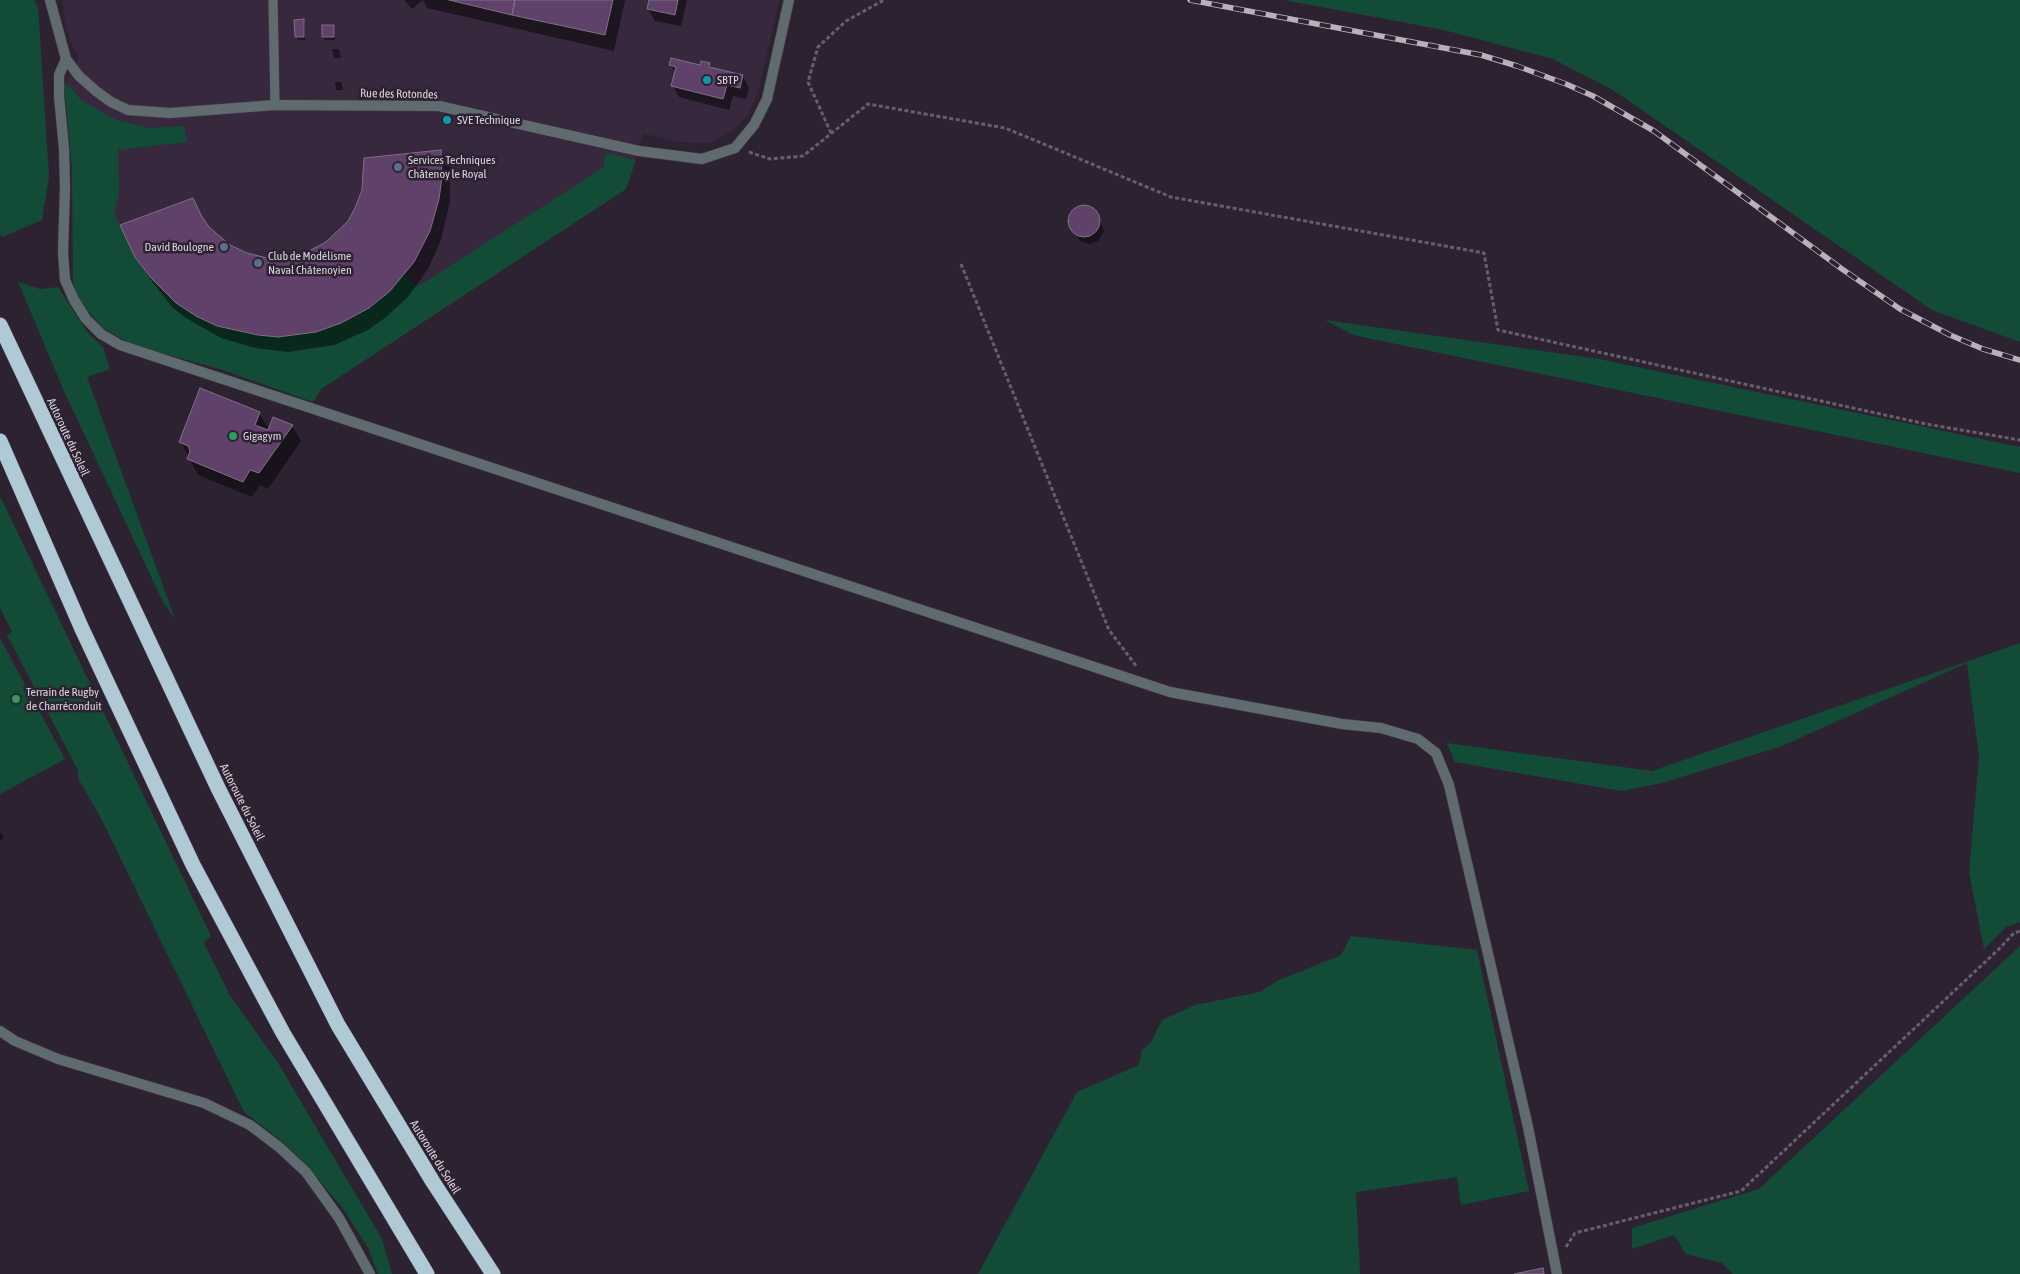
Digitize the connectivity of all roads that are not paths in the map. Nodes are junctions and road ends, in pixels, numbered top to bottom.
1 (50, 0) edge
2 (273, 0) edge
3 (789, 0) edge
4 (66, 58) junction
5 (276, 105) junction
6 (0, 325) edge
7 (0, 441) edge
8 (0, 1031) edge
9 (370, 1274) edge
10 (426, 1274) edge
11 (493, 1274) edge
12 (1557, 1274) edge

1 - 4 street, Rue des Rotondes
2 - 5 lane
3 - 5 street, Rue des Rotondes
4 - 5 street, Rue des Rotondes
4 - 12 street
6 - 11 highway, Autoroute du Soleil
7 - 10 highway
8 - 9 street

